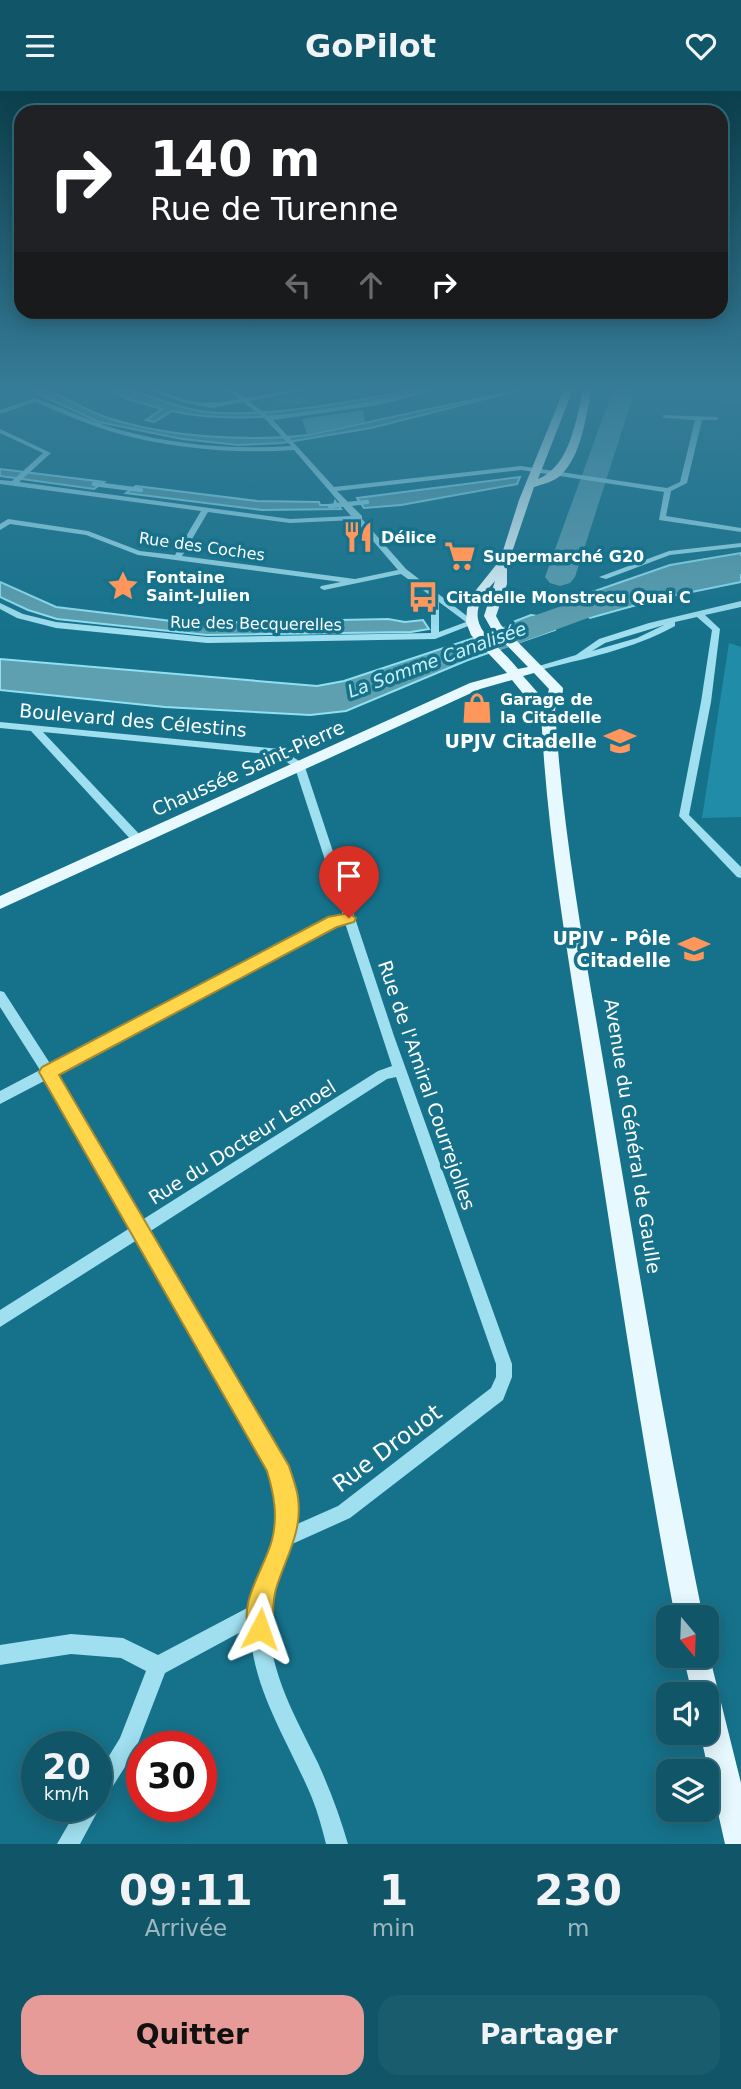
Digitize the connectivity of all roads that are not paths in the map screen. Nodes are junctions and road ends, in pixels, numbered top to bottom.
1 (30, 469) edge
2 (316, 469) edge
3 (512, 469) edge
4 (528, 469) edge
5 (559, 469) edge
6 (686, 469) edge
7 (538, 470) junction
8 (556, 474) junction
9 (0, 482) edge
10 (15, 482) junction
11 (531, 485) junction
12 (335, 489) junction
13 (668, 490) junction
14 (205, 510) junction
15 (359, 518) junction
16 (8, 521) joint
17 (0, 528) edge
18 (741, 530) edge
19 (741, 545) edge
20 (177, 559) junction
21 (502, 568) junction
22 (403, 571) junction
23 (603, 577) dead end
24 (353, 582) junction
25 (324, 588) dead end
26 (435, 596) junction
27 (741, 604) edge
28 (0, 606) edge
29 (699, 614) junction
30 (474, 629) junction
31 (435, 636) junction
32 (579, 655) joint
33 (537, 668) junction
34 (514, 675) junction
35 (548, 709) junction
36 (0, 725) edge
37 (34, 728) junction
38 (300, 766) junction
39 (138, 840) junction
40 (741, 874) edge
41 (0, 903) edge
42 (349, 918) junction
43 (0, 996) edge
44 (401, 1069) junction
45 (48, 1072) junction
46 (0, 1098) edge
47 (138, 1230) junction
48 (0, 1319) edge
49 (504, 1377) joint
50 (284, 1539) junction
51 (687, 1605) edge
52 (259, 1612) junction
53 (0, 1655) edge
54 (158, 1665) junction
55 (718, 1745) edge
56 (112, 1770) edge
57 (81, 1822) edge
58 (68, 1844) edge
59 (337, 1844) edge
60 (740, 1844) edge

1 - 10 street
2 - 12 street
3 - 12 street
4 - 7 street
5 - 8 main road
6 - 13 street
7 - 8 street
7 - 11 main road
8 - 11 main road
8 - 13 street
9 - 10 street
10 - 14 street
11 - 21 main road
12 - 15 street
13 - 18 street
14 - 15 street
14 - 20 street
15 - 22 street
16 - 17 street
16 - 20 street, Rue des Coches
19 - 23 street
20 - 24 street, Rue des Coches
21 - 30 main road
21 - 33 main road
22 - 24 street, Rue des Coches
22 - 26 street
24 - 25 street, Rue des Coches
26 - 30 street
26 - 31 street
27 - 29 street
28 - 31 street, Rue des Becquerelles
29 - 32 street
29 - 40 street
30 - 31 street, Rue des Becquerelles
30 - 34 main road
32 - 33 street
33 - 34 main road, Chaussée Saint-Pierre
33 - 35 main road, Avenue du Général de Gaulle
34 - 35 main road
34 - 38 main road, Chaussée Saint-Pierre
35 - 51 main road, Avenue du Général de Gaulle
36 - 37 street, Boulevard des Célestins
37 - 38 street, Boulevard des Célestins
37 - 39 street
38 - 39 main road, Chaussée Saint-Pierre
38 - 42 street, Rue de l'Amiral Courrejolles
39 - 41 main road, Chaussée Saint-Pierre
42 - 44 street, Rue de l'Amiral Courrejolles
42 - 45 street
43 - 45 street
44 - 47 street, Rue du Docteur Lenoel
44 - 49 street, Rue de l'Amiral Courrejolles
45 - 46 street
45 - 47 street
47 - 48 street, Rue du Docteur Lenoel
47 - 50 street
49 - 50 street, Rue Drouot
50 - 52 street
52 - 54 street
52 - 59 street
53 - 54 street
54 - 56 street
55 - 60 main road
57 - 58 street

